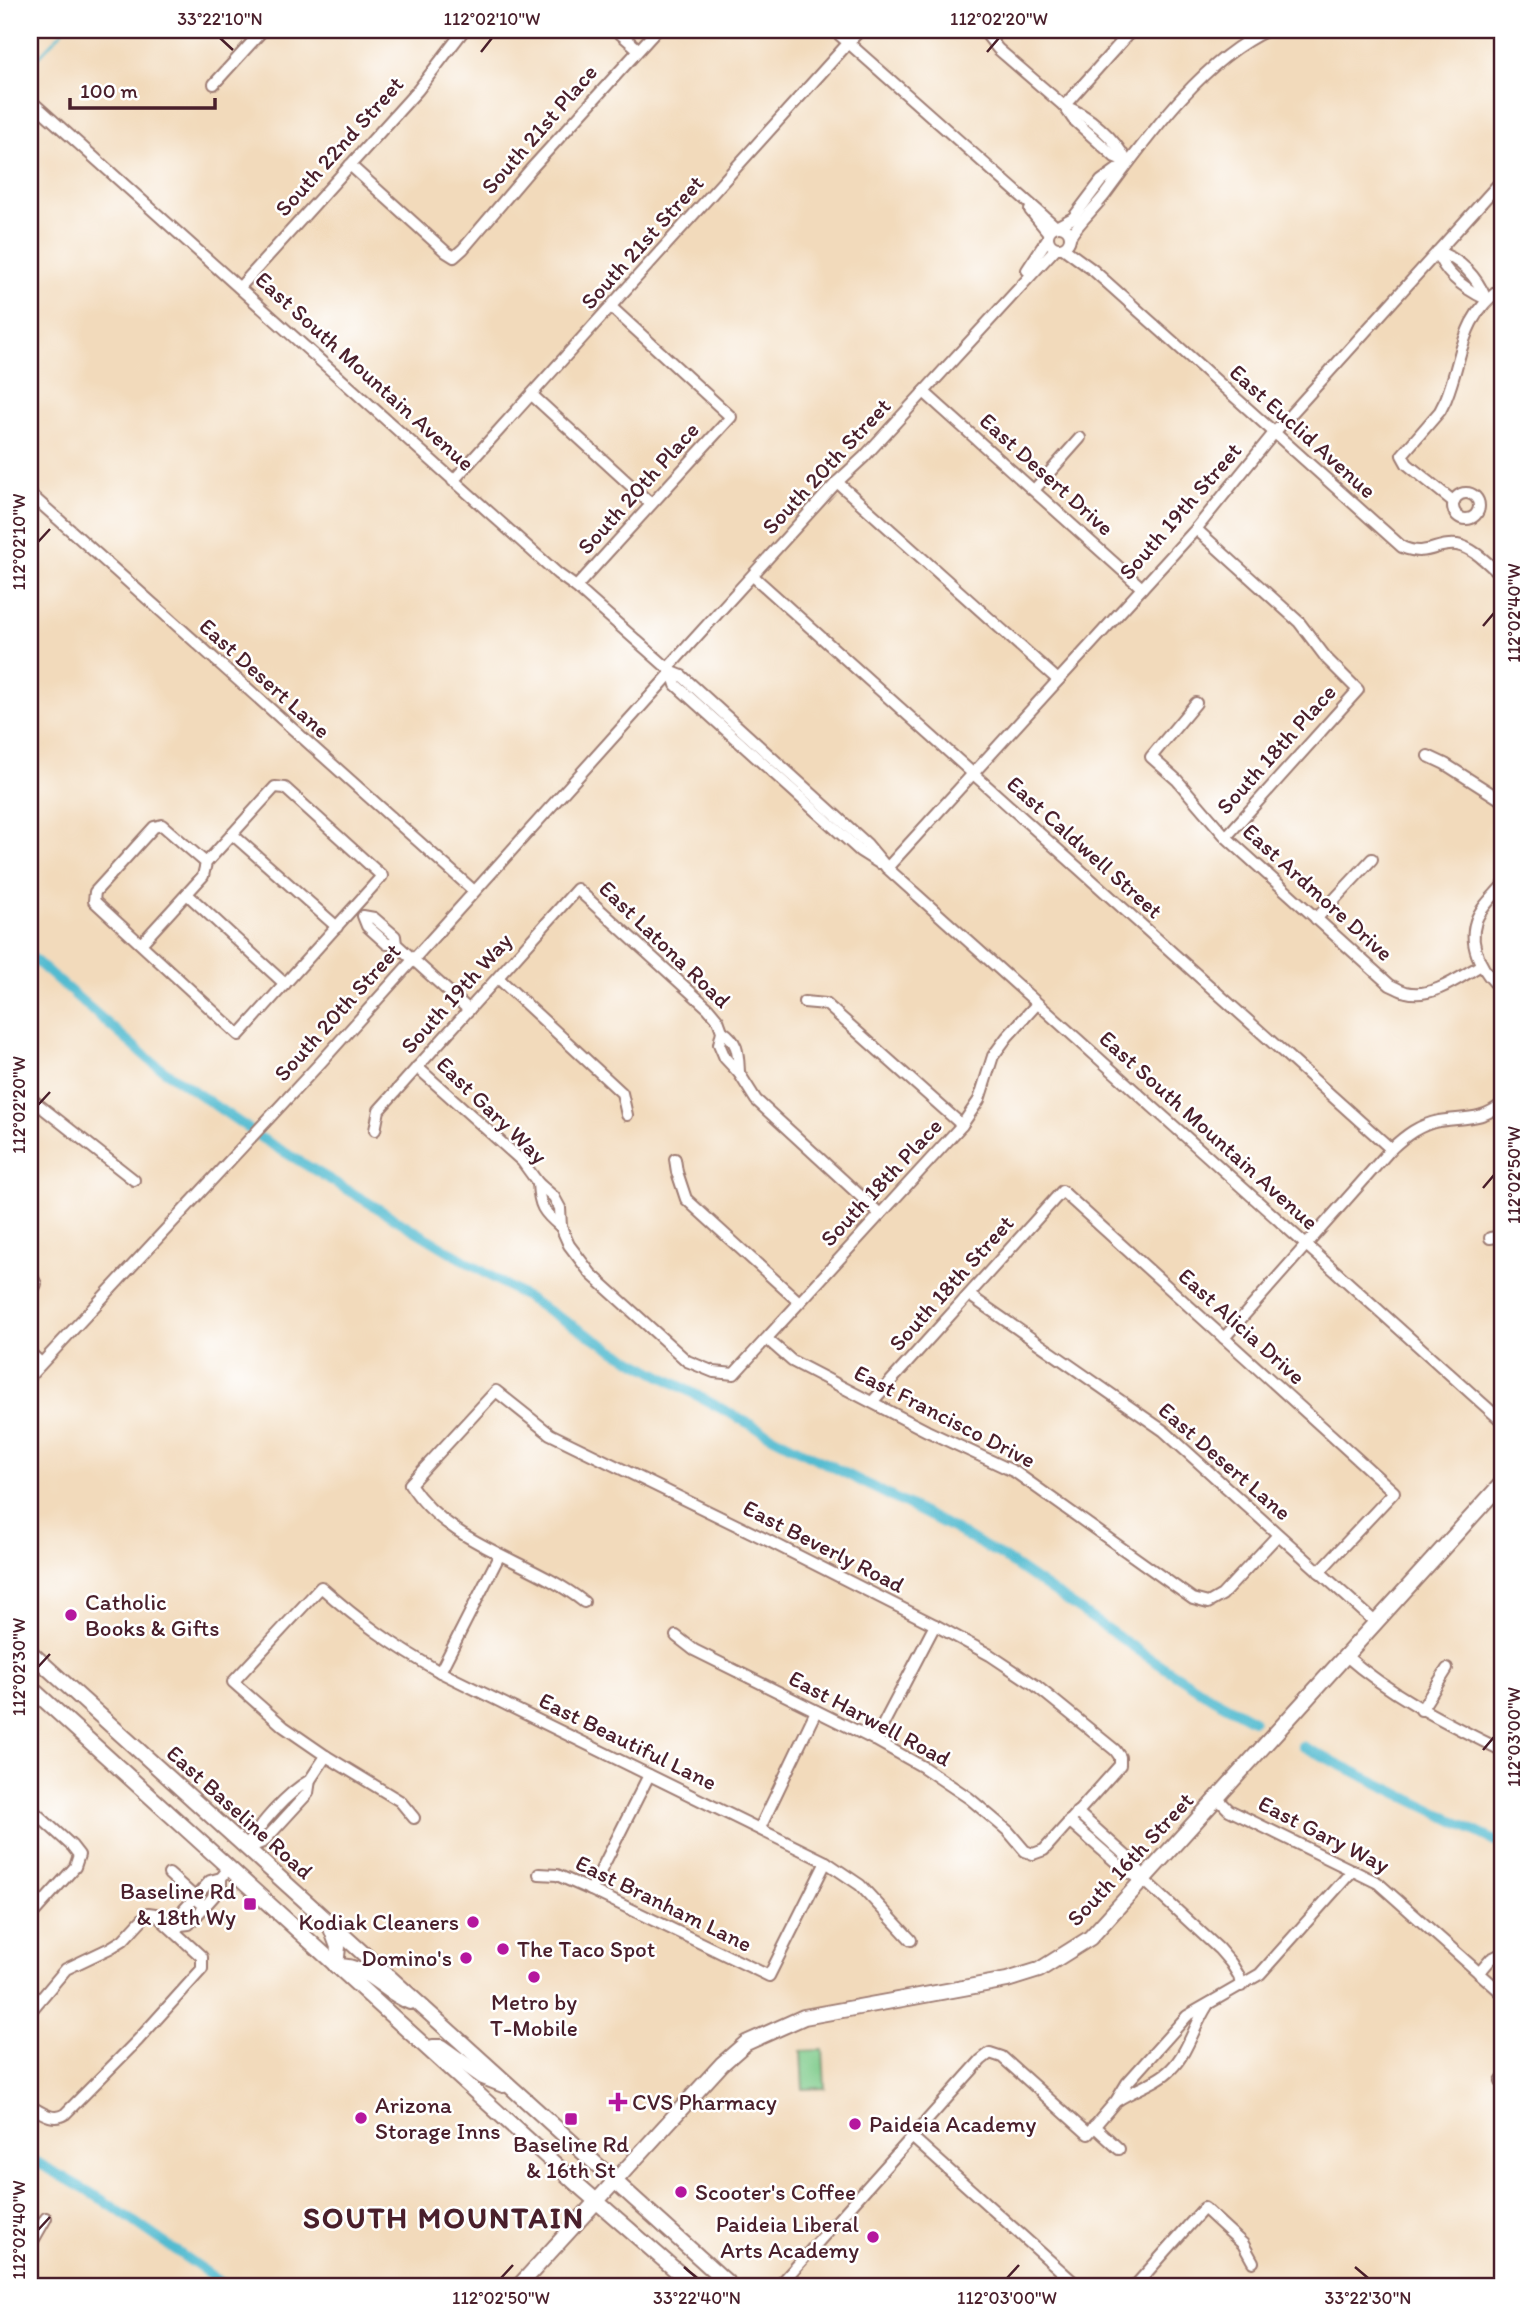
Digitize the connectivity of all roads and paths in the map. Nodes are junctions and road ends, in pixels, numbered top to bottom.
1 (263, 30) edge
2 (464, 30) edge
3 (616, 30) edge
4 (657, 30) edge
5 (834, 30) edge
6 (860, 30) edge
7 (984, 30) edge
8 (1132, 30) edge
9 (1268, 30) edge
10 (848, 43) junction
11 (638, 49) junction
12 (214, 84) dead end
13 (30, 100) edge
14 (1064, 106) junction
15 (1127, 162) junction
16 (350, 165) junction
17 (1503, 179) edge
18 (1052, 231) junction
19 (1065, 243) junction
20 (1437, 252) junction
21 (1468, 272) junction
22 (1460, 282) junction
23 (240, 287) junction
24 (1503, 287) edge
25 (1013, 293) junction
26 (1486, 299) junction
27 (611, 307) junction
28 (924, 392) junction
29 (532, 395) junction
30 (1274, 433) junction
31 (1080, 438) dead end
32 (453, 481) junction
33 (837, 482) junction
34 (1034, 490) junction
35 (30, 494) edge
36 (1454, 502) dead end
37 (652, 504) junction
38 (1196, 529) junction
39 (753, 576) junction
40 (1503, 577) edge
41 (576, 587) junction
42 (1142, 587) junction
43 (670, 670) junction
44 (1058, 680) junction
45 (1196, 703) dead end
46 (1427, 756) dead end
47 (973, 774) junction
48 (1503, 801) edge
49 (232, 834) junction
50 (1226, 837) junction
51 (1372, 859) dead end
52 (206, 863) junction
53 (887, 869) junction
54 (1503, 885) edge
55 (577, 889) joint
56 (474, 891) junction
57 (187, 894) junction
58 (358, 912) junction
59 (1316, 919) junction
60 (337, 927) junction
61 (141, 944) junction
62 (413, 959) junction
63 (1481, 965) junction
64 (498, 978) junction
65 (285, 984) junction
66 (1503, 991) edge
67 (804, 1002) dead end
68 (1037, 1004) junction
69 (469, 1010) junction
70 (417, 1068) junction
71 (30, 1098) edge
72 (1503, 1103) edge
73 (627, 1115) dead end
74 (962, 1125) junction
75 (375, 1130) dead end
76 (1391, 1149) junction
77 (675, 1159) dead end
78 (134, 1180) dead end
79 (1062, 1191) joint
80 (880, 1214) junction
81 (1503, 1236) edge
82 (1490, 1238) dead end
83 (1307, 1246) junction
84 (30, 1273) edge
85 (969, 1295) junction
86 (30, 1296) edge
87 (799, 1302) junction
88 (1224, 1338) junction
89 (766, 1339) junction
90 (30, 1353) edge
91 (41, 1363) junction
92 (31, 1374) edge
93 (734, 1374) joint
94 (872, 1402) junction
95 (1503, 1422) edge
96 (1503, 1482) edge
97 (1278, 1535) junction
98 (499, 1556) junction
99 (1320, 1572) junction
100 (584, 1602) dead end
101 (1375, 1622) junction
102 (935, 1625) junction
103 (676, 1636) dead end
104 (1345, 1655) junction
105 (32, 1657) edge
106 (1447, 1669) dead end
107 (440, 1672) junction
108 (30, 1687) edge
109 (1421, 1710) junction
110 (816, 1711) junction
111 (875, 1740) junction
112 (1503, 1751) edge
113 (326, 1756) junction
114 (649, 1775) junction
115 (310, 1780) junction
116 (1217, 1798) junction
117 (280, 1806) junction
118 (30, 1808) edge
119 (1077, 1812) junction
120 (289, 1815) junction
121 (414, 1818) dead end
122 (1069, 1821) junction
123 (760, 1828) junction
124 (246, 1849) junction
125 (826, 1862) junction
126 (1353, 1870) junction
127 (225, 1873) junction
128 (169, 1874) dead end
129 (539, 1874) dead end
130 (1144, 1880) junction
131 (592, 1890) junction
132 (195, 1897) junction
133 (205, 1906) junction
134 (30, 1917) edge
135 (329, 1924) junction
136 (177, 1928) junction
137 (911, 1940) dead end
138 (1503, 1953) edge
139 (336, 1966) junction
140 (1479, 1973) junction
141 (1241, 1986) junction
142 (1503, 1994) edge
143 (1207, 2005) junction
144 (421, 2006) junction
145 (30, 2012) edge
146 (429, 2049) junction
147 (510, 2088) junction
148 (1116, 2101) junction
149 (30, 2106) edge
150 (1091, 2130) junction
151 (912, 2137) junction
152 (1119, 2149) dead end
153 (615, 2182) junction
154 (597, 2202) junction
155 (46, 2218) dead end
156 (30, 2246) edge
157 (1253, 2262) dead end
158 (518, 2287) edge
159 (695, 2287) edge
160 (732, 2287) edge
161 (778, 2287) edge
162 (1079, 2287) edge
163 (1134, 2287) edge

1 - 12 street
2 - 16 street, South 22nd Street
3 - 11 street
4 - 11 street, South 21st Place
5 - 10 street
6 - 10 street, South 21st Street
7 - 14 street
8 - 14 street
9 - 15 street, South 20th Street
10 - 18 street
10 - 27 street, South 21st Street
11 - 16 street, South 21st Place
13 - 23 street, East South Mountain Avenue
14 - 15 street
15 - 18 street, South 20th Street
15 - 19 street, South 20th Street
16 - 23 street, South 22nd Street
17 - 20 street, South 19th Street
18 - 19 street
18 - 19 street
18 - 25 street, South 20th Street
19 - 25 street, South 20th Street
19 - 30 street, East Euclid Avenue
20 - 21 street
20 - 22 street
20 - 30 street, South 19th Street
21 - 22 street
21 - 26 street
22 - 26 street
23 - 32 street, East South Mountain Avenue
24 - 26 street
25 - 28 street, South 20th Street
26 - 36 street
27 - 29 street, South 21st Street
27 - 37 street, South 20th Place
28 - 33 street, South 20th Street
28 - 34 street, East Desert Drive
29 - 32 street, South 21st Street
29 - 37 street
30 - 38 street, South 19th Street
30 - 40 street, East Euclid Avenue
31 - 34 street
32 - 41 street, East South Mountain Avenue
33 - 39 street, South 20th Street
33 - 44 street
34 - 42 street, East Desert Drive
35 - 56 street, East Desert Lane
37 - 41 street, South 20th Place
38 - 42 street, South 19th Street
38 - 50 street, South 18th Place
39 - 43 street, South 20th Street
39 - 47 street, East Caldwell Street
41 - 43 street, East South Mountain Avenue
42 - 44 street, South 19th Street
43 - 53 street, East South Mountain Avenue
43 - 56 street, South 20th Street
44 - 47 street, South 19th Street
45 - 50 street, East Ardmore Drive
46 - 48 street
47 - 53 street, South 19th Street
47 - 76 street, East Caldwell Street
49 - 52 street
49 - 58 street
49 - 60 street
50 - 59 street, East Ardmore Drive
51 - 59 street
52 - 57 street
52 - 61 street
53 - 68 street, East South Mountain Avenue
54 - 63 street
55 - 64 street, South 19th Way
55 - 80 street, East Latona Road
56 - 62 street, South 20th Street
57 - 61 street
57 - 65 street
58 - 60 street
58 - 62 street
59 - 63 street, East Ardmore Drive
60 - 65 street
61 - 65 street
62 - 69 street
62 - 91 street, South 20th Street
63 - 66 street
64 - 69 street, South 19th Way
64 - 73 street
67 - 74 street
68 - 74 street, South 18th Place
68 - 83 street, East South Mountain Avenue
69 - 70 street, South 19th Way
70 - 75 street, South 19th Way
70 - 93 street, East Gary Way
71 - 78 street
72 - 76 street
74 - 80 street, South 18th Place
76 - 83 street
77 - 87 street
79 - 85 street, South 18th Street
79 - 88 street, East Alicia Drive
80 - 87 street, South 18th Place
81 - 82 street
83 - 88 street
83 - 95 street, East South Mountain Avenue
84 - 86 street
85 - 94 street, South 18th Street
85 - 97 street, East Desert Lane
87 - 89 street, South 18th Place
88 - 99 street, East Alicia Drive
89 - 93 street, South 18th Place
89 - 94 street, East Francisco Drive
90 - 91 street
91 - 92 street, South 20th Street
94 - 97 street, East Francisco Drive
96 - 101 main road, South 16th Street
97 - 99 street, East Desert Lane
98 - 100 street
98 - 102 street, East Beverly Road
98 - 107 street
99 - 101 street, East Desert Lane
101 - 104 main road, South 16th Street
102 - 111 street
102 - 119 street, East Beverly Road
103 - 110 street, East Harwell Road
104 - 109 street
104 - 116 main road, South 16th Street
105 - 124 main road, East Baseline Road
106 - 109 street
107 - 113 street, East Beautiful Lane
107 - 114 street, East Beautiful Lane
108 - 127 main road
109 - 112 street
110 - 111 street, East Harwell Road
110 - 123 street
111 - 122 street, East Harwell Road
113 - 115 street
113 - 121 street
114 - 123 street, East Beautiful Lane
114 - 131 street
115 - 117 street
115 - 120 street
116 - 126 street, East Gary Way
116 - 130 main road, South 16th Street
117 - 120 street
117 - 124 street
118 - 134 street
119 - 122 street
119 - 130 street
120 - 124 street
122 - 130 street
123 - 125 street, East Beautiful Lane
124 - 127 main road
124 - 135 main road, East Baseline Road
125 - 131 street, East Branham Lane
125 - 137 street, East Beautiful Lane
126 - 140 street, East Gary Way
126 - 141 street
127 - 132 street
127 - 133 street
127 - 139 main road
128 - 132 street
129 - 131 street, East Branham Lane
130 - 141 street
130 - 153 main road, South 16th Street
132 - 133 street
132 - 136 street
133 - 136 street
135 - 139 main road
135 - 144 main road, East Baseline Road
136 - 145 street
136 - 149 street
138 - 140 street
139 - 144 main road
139 - 146 main road
140 - 142 street, East Gary Way
141 - 143 street
143 - 148 street
143 - 148 street
144 - 147 main road, East Baseline Road
146 - 147 main road
146 - 154 main road
147 - 153 main road, East Baseline Road
148 - 150 street
150 - 151 street
150 - 152 street
151 - 161 street
151 - 162 street
153 - 154 main road, South 16th Street
153 - 160 main road, East Baseline Road
154 - 158 main road, South 16th Street
154 - 159 main road
155 - 156 street
157 - 163 street

